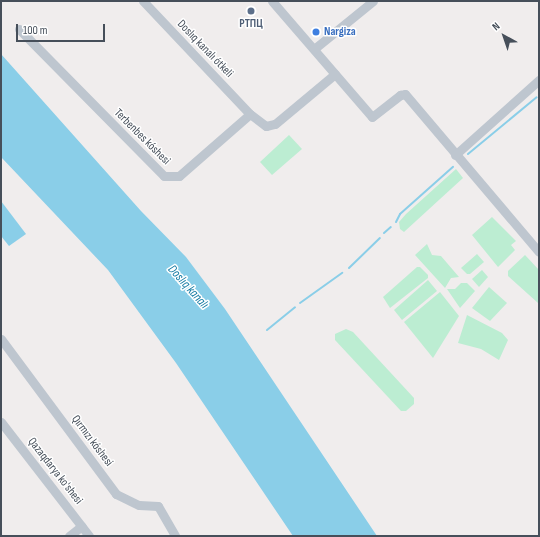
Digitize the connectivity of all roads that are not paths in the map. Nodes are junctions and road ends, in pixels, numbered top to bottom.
1 (143, 1) edge
2 (272, 1) edge
3 (373, 1) edge
4 (19, 29) dead end
5 (314, 49) junction
6 (335, 74) junction
7 (539, 80) edge
8 (250, 114) junction
9 (454, 155) junction
10 (539, 252) edge
11 (1, 339) edge
12 (1, 422) edge
13 (82, 526) junction
14 (69, 536) edge
15 (89, 536) edge
16 (175, 536) edge

1 - 8 street, Doslıq kanalı ótkeli
2 - 5 street
3 - 5 street
4 - 8 street, Terbenbes kóshesi
5 - 6 street
6 - 8 street
6 - 9 street
7 - 9 street
9 - 10 street
11 - 16 street, Qırmızı kóshesi
12 - 13 street, Qazaqdarya ko'shesi
13 - 14 street
13 - 15 street, Qazaqdarya ko'shesi

